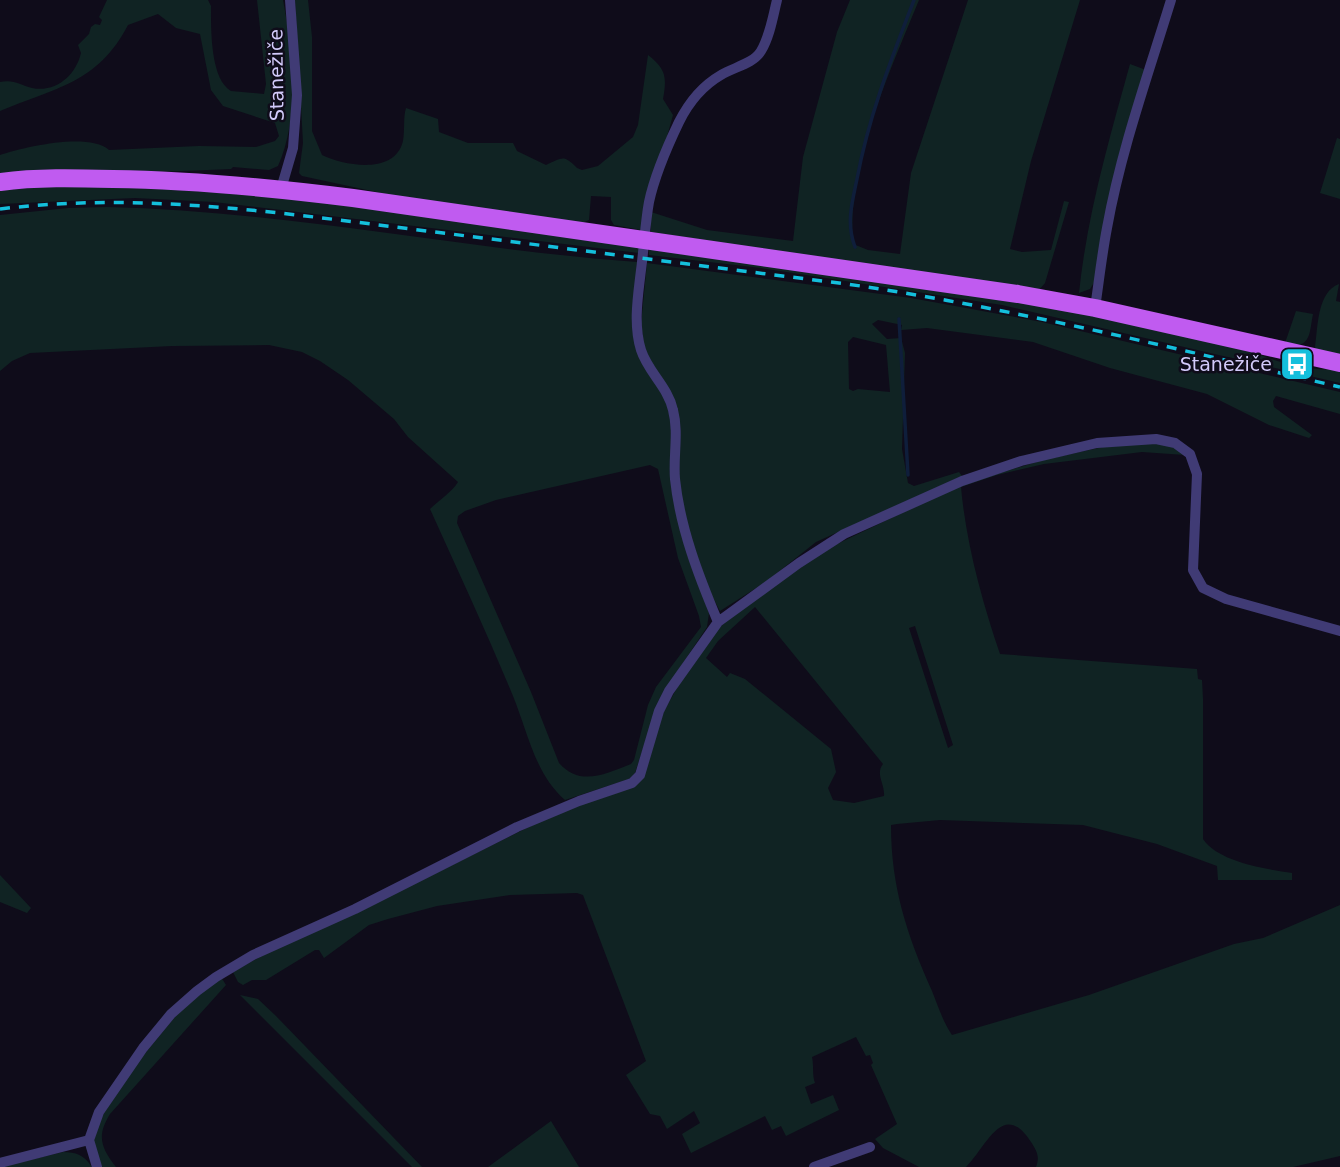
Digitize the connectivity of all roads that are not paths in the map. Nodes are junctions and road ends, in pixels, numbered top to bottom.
1 (290, 0) edge
2 (777, 0) edge
3 (1171, 0) edge
4 (0, 182) edge
5 (281, 189) junction
6 (1095, 308) junction
7 (1340, 363) edge
8 (718, 622) junction
9 (1340, 631) edge
10 (89, 1140) junction
11 (870, 1147) dead end
12 (0, 1163) edge
13 (97, 1167) edge
14 (814, 1167) edge

1 - 5 street, Stanežiče
2 - 8 street
3 - 6 street
4 - 5 main road
5 - 6 main road
6 - 7 main road
8 - 9 street
8 - 10 street
10 - 12 street
10 - 13 street
11 - 14 street

